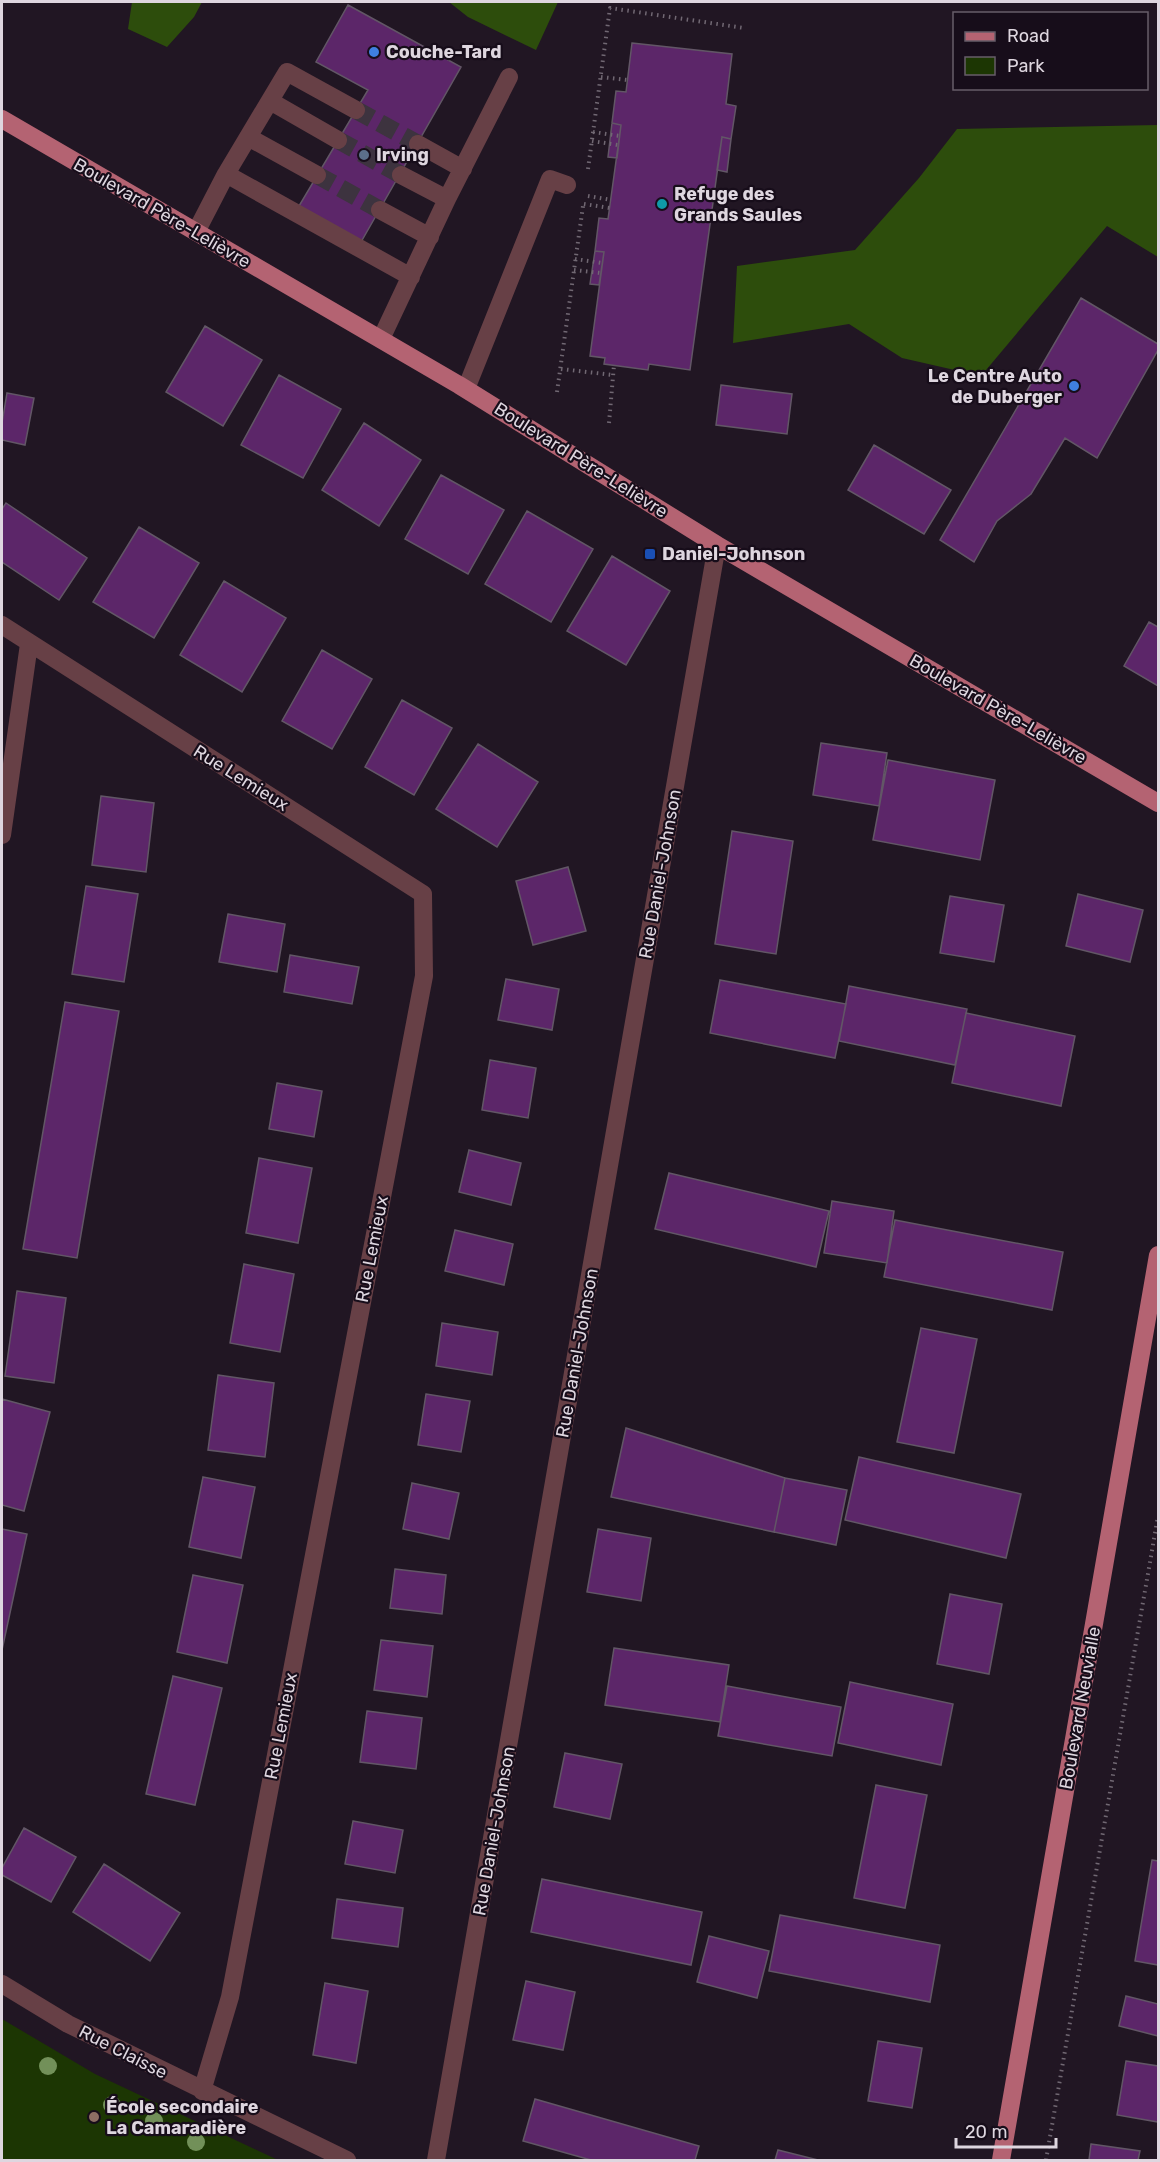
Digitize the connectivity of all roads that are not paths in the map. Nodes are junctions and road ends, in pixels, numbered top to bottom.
1 (509, 77) dead end
2 (270, 101) junction
3 (356, 110) tunnel mouth
4 (2, 119) edge
5 (248, 137) junction
6 (338, 140) tunnel mouth
7 (418, 144) tunnel mouth
8 (463, 170) junction
9 (226, 174) junction
10 (317, 175) tunnel mouth
11 (400, 175) tunnel mouth
12 (567, 185) dead end
13 (447, 199) junction
14 (380, 210) tunnel mouth
15 (196, 232) junction
16 (430, 237) junction
17 (411, 277) junction
18 (381, 339) junction
19 (466, 389) junction
20 (717, 545) junction
21 (2, 625) edge
22 (30, 644) junction
23 (1158, 803) edge
24 (2, 835) edge
25 (1158, 1255) edge
26 (2, 1984) edge
27 (202, 2091) junction
28 (346, 2160) edge
29 (436, 2160) edge
30 (1002, 2160) edge

1 - 8 street
2 - 3 street
2 - 5 street
2 - 6 street
4 - 15 main road, Boulevard Père-Lelièvre
5 - 9 street
5 - 10 street
7 - 8 street
8 - 13 street
9 - 15 street
9 - 17 street
11 - 13 street
12 - 19 street
13 - 16 street
14 - 16 street
15 - 18 main road, Boulevard Père-Lelièvre
16 - 17 street
17 - 18 street
18 - 19 main road, Boulevard Père-Lelièvre
19 - 20 main road, Boulevard Père-Lelièvre
20 - 23 main road, Boulevard Père-Lelièvre
20 - 29 street, Rue Daniel-Johnson
21 - 22 street, Rue Lemieux
22 - 24 street
22 - 27 street, Rue Lemieux
25 - 30 main road, Boulevard Neuvialle
26 - 27 street, Rue Claisse
27 - 28 street, Rue Claisse

